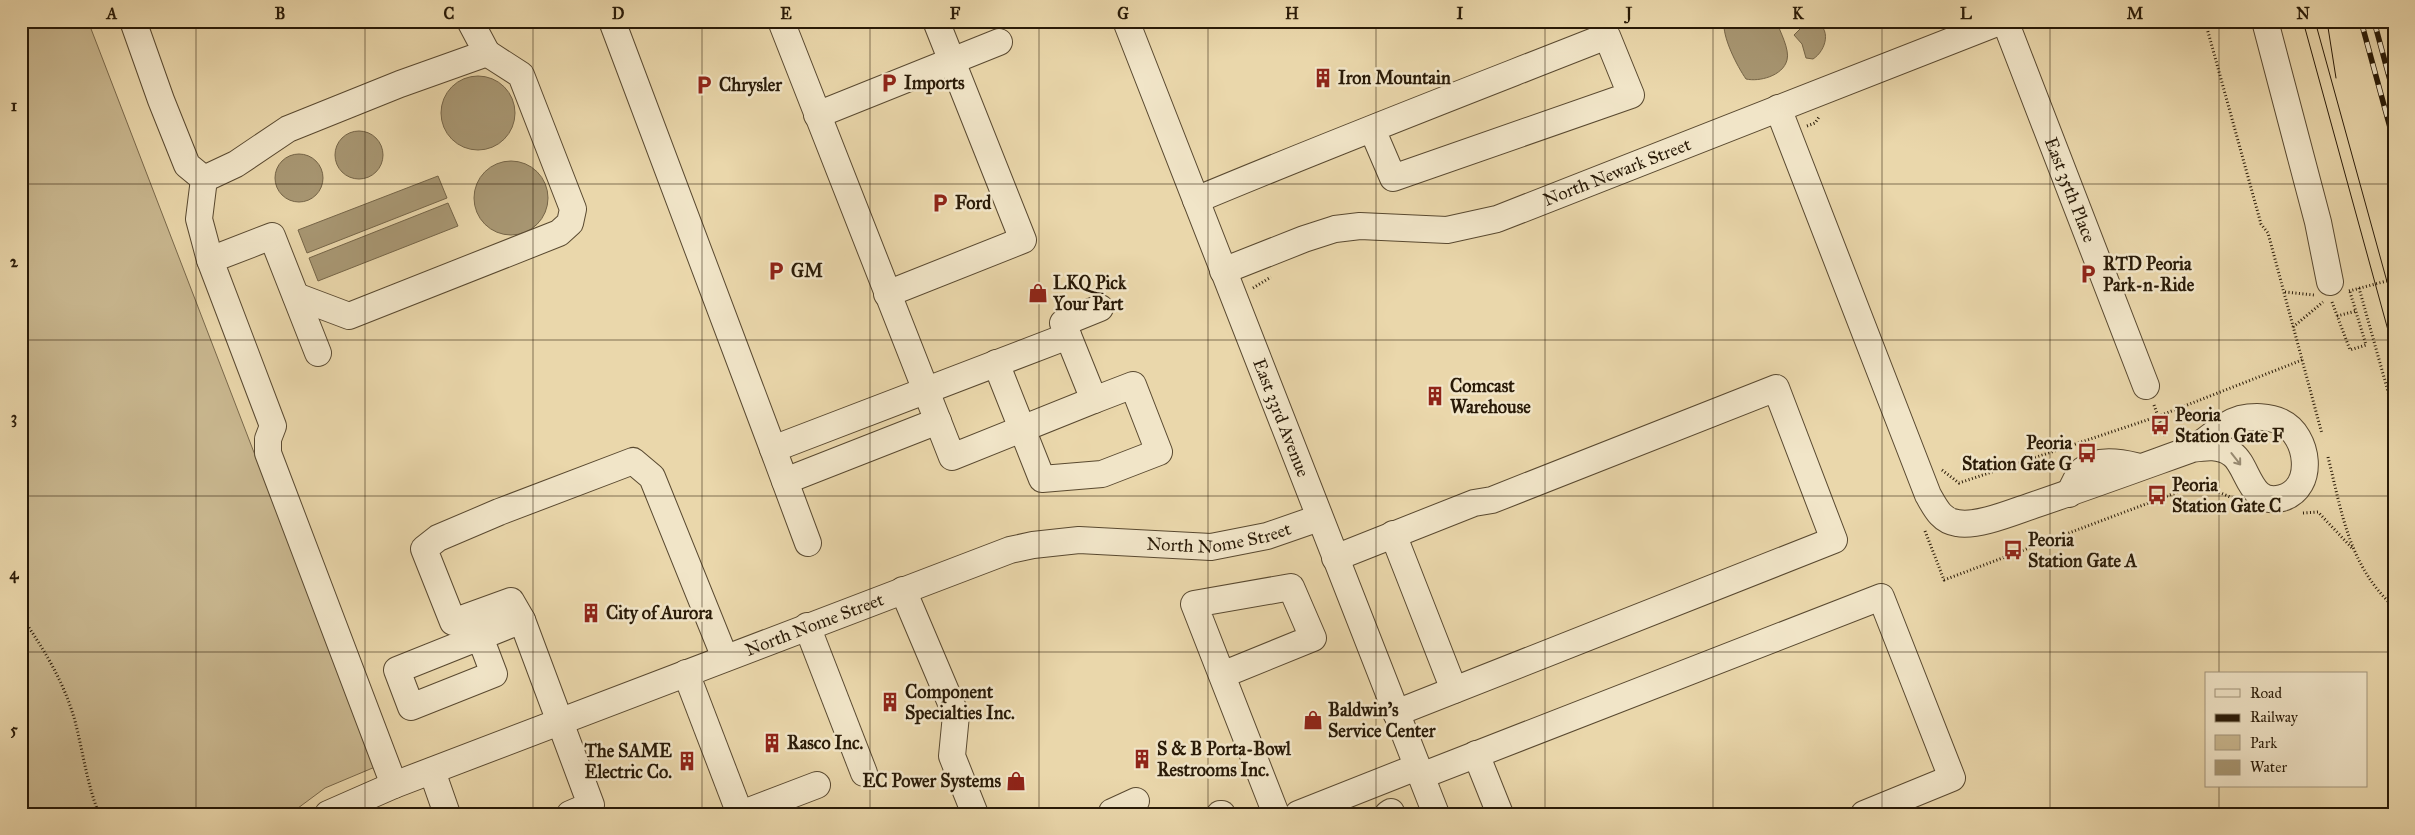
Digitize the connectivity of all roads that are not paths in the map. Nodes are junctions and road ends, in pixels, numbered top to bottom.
1 (133, 21) edge
2 (470, 21) edge
3 (612, 21) edge
4 (781, 21) edge
5 (936, 21) edge
6 (1126, 21) edge
7 (2004, 21) edge
8 (2265, 21) edge
9 (1000, 42) dead end
10 (487, 53) junction
11 (952, 62) junction
12 (1778, 108) junction
13 (817, 115) junction
14 (1372, 129) junction
15 (204, 179) junction
16 (1196, 200) junction
17 (210, 260) junction
18 (1223, 271) junction
19 (2337, 290) road end
20 (887, 294) junction
21 (296, 296) junction
22 (1100, 308) dead end
23 (1068, 336) junction
24 (318, 353) dead end
25 (996, 363) junction
26 (2146, 386) dead end
27 (926, 390) junction
28 (1094, 400) junction
29 (938, 421) junction
30 (1023, 430) junction
31 (773, 448) junction
32 (2192, 448) dead end
33 (786, 481) junction
34 (1319, 518) junction
35 (1393, 534) junction
36 (808, 543) dead end
37 (1335, 558) junction
38 (903, 590) junction
39 (522, 620) junction
40 (807, 626) junction
41 (480, 637) dead end
42 (725, 658) junction
43 (686, 673) junction
44 (1222, 675) dead end
45 (1454, 690) junction
46 (1396, 713) junction
47 (560, 722) junction
48 (1476, 754) junction
49 (432, 771) junction
50 (1419, 771) junction
51 (864, 773) dead end
52 (817, 785) dead end
53 (394, 786) junction
54 (1136, 801) dead end
55 (365, 806) edge
56 (1334, 807) edge
57 (328, 814) edge
58 (447, 814) edge
59 (570, 814) edge
60 (741, 814) edge
61 (975, 814) edge
62 (1112, 814) edge
63 (1276, 814) edge
64 (1298, 814) edge
65 (1436, 814) edge
66 (1500, 814) edge
67 (1864, 814) edge

1 - 15 street
2 - 10 street
3 - 31 street
4 - 13 street
5 - 11 street
6 - 16 street, East 33rd Avenue
7 - 12 street, North Newark Street
7 - 26 street, East 35th Place
8 - 19 street
9 - 11 street
10 - 15 street
10 - 21 street
11 - 13 street
11 - 20 street
12 - 18 street, North Newark Street
12 - 32 street
13 - 20 street
14 - 14 street
14 - 16 street
15 - 17 street
16 - 18 street, East 33rd Avenue
17 - 21 street
17 - 53 street
18 - 34 street, East 33rd Avenue
20 - 27 street
21 - 24 street
22 - 23 street
23 - 25 street
23 - 28 street
25 - 27 street
25 - 30 street
27 - 29 street
27 - 31 street
28 - 30 street
28 - 30 street
29 - 30 street
29 - 33 street
31 - 33 street
33 - 36 street
34 - 37 street, East 33rd Avenue
34 - 38 street, North Nome Street
35 - 37 street
35 - 45 street
35 - 45 street
37 - 46 street, East 33rd Avenue
38 - 40 street, North Nome Street
38 - 61 street
39 - 41 street
39 - 42 street
39 - 47 street
40 - 42 street, North Nome Street
40 - 51 street
42 - 43 street, North Nome Street
43 - 47 street, North Nome Street
43 - 60 street
44 - 63 street
45 - 46 street
46 - 50 street, East 33rd Avenue
47 - 49 street, North Nome Street
47 - 59 street
48 - 50 street
48 - 66 street
48 - 67 street
49 - 53 street, North Nome Street
49 - 58 street
50 - 56 street
50 - 65 street, East 33rd Avenue
52 - 60 street
53 - 55 street, North Nome Street
54 - 62 street
55 - 57 street, North Nome Street
56 - 64 street

